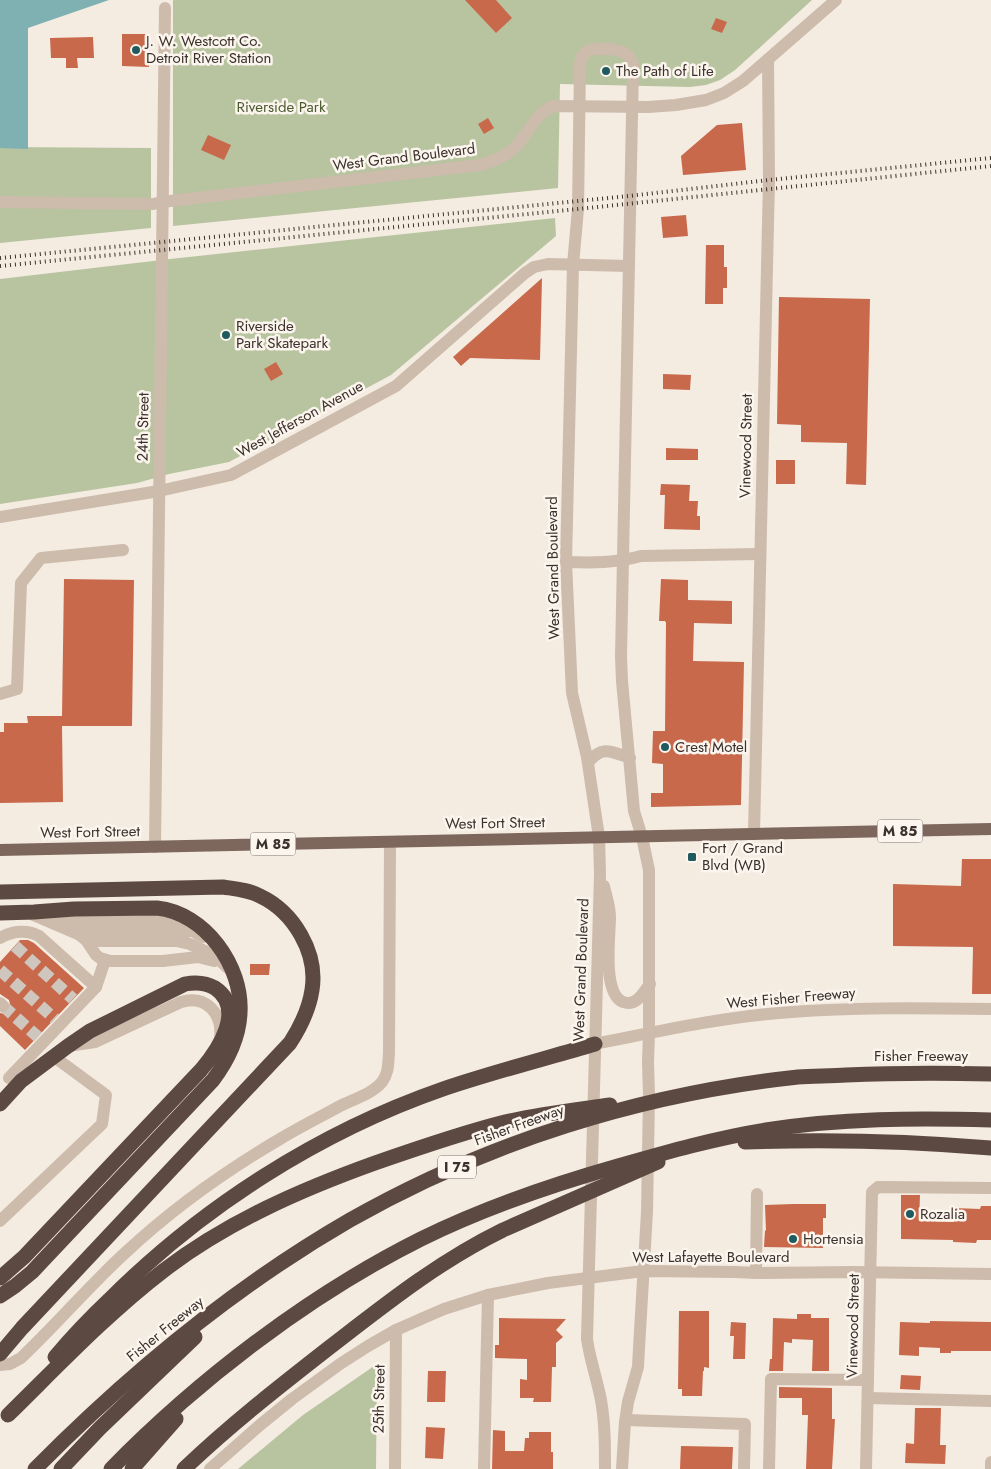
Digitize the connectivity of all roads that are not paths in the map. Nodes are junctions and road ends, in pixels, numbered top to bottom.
1 (836, 0) edge
2 (165, 8) dead end
3 (768, 60) junction
4 (579, 106) junction
5 (632, 107) junction
6 (0, 202) edge
7 (162, 202) junction
8 (574, 265) junction
9 (629, 266) junction
10 (159, 491) junction
11 (0, 517) edge
12 (123, 550) dead end
13 (760, 554) junction
14 (624, 560) junction
15 (566, 562) junction
16 (0, 694) edge
17 (630, 758) junction
18 (588, 763) junction
19 (991, 829) edge
20 (754, 834) junction
21 (599, 837) junction
22 (642, 837) junction
23 (390, 842) junction
24 (155, 847) junction
25 (0, 850) edge
26 (600, 874) junction
27 (0, 892) edge
28 (0, 913) edge
29 (24, 913) junction
30 (40, 918) junction
31 (65, 928) junction
32 (77, 934) junction
33 (2, 937) edge
34 (15, 946) tunnel mouth
35 (224, 956) junction
36 (105, 960) junction
37 (236, 984) junction
38 (650, 984) junction
39 (96, 987) junction
40 (991, 1009) edge
41 (650, 1033) junction
42 (595, 1044) junction
43 (53, 1056) junction
44 (990, 1074) edge
45 (10, 1078) edge
46 (683, 1095) junction
47 (0, 1104) edge
48 (991, 1120) edge
49 (698, 1144) junction
50 (991, 1148) edge
51 (991, 1188) edge
52 (758, 1194) dead end
53 (92, 1196) junction
54 (0, 1221) edge
55 (643, 1271) junction
56 (870, 1273) junction
57 (756, 1274) junction
58 (991, 1274) edge
59 (0, 1278) edge
60 (590, 1278) junction
61 (250, 1284) junction
62 (488, 1295) junction
63 (0, 1296) edge
64 (396, 1330) junction
65 (0, 1354) edge
66 (0, 1365) edge
67 (217, 1373) junction
68 (868, 1380) junction
69 (868, 1398) junction
70 (991, 1401) edge
71 (4, 1419) edge
72 (626, 1420) junction
73 (991, 1462) edge
74 (35, 1469) edge
75 (61, 1469) edge
76 (111, 1469) edge
77 (132, 1469) edge
78 (184, 1469) edge
79 (210, 1469) edge
80 (395, 1469) edge
81 (484, 1469) edge
82 (605, 1469) edge
83 (622, 1469) edge
84 (744, 1469) edge
85 (769, 1469) edge
86 (866, 1469) edge
87 (991, 1469) edge

1 - 3 street
2 - 7 street, 24th Street
3 - 5 street
3 - 13 street, Vinewood Street
4 - 5 street
4 - 5 street
4 - 7 street, West Grand Boulevard
4 - 8 street, West Grand Boulevard
5 - 9 street
6 - 7 street, West Grand Boulevard
7 - 10 street, 24th Street
8 - 9 street, West Jefferson Avenue
8 - 10 street, West Jefferson Avenue
8 - 15 street, West Grand Boulevard
9 - 14 street
10 - 11 street, West Jefferson Avenue
10 - 24 street, 24th Street
12 - 16 street
13 - 14 street
13 - 20 street, Vinewood Street
14 - 15 street
14 - 17 street
15 - 18 street, West Grand Boulevard
17 - 18 street
17 - 22 street
18 - 21 street, West Grand Boulevard
19 - 20 main road, West Fort Street / M 85
20 - 22 main road, West Fort Street / M 85
21 - 22 main road, West Fort Street / M 85
21 - 23 main road, West Fort Street / M 85
21 - 26 street, West Grand Boulevard
22 - 38 street
23 - 24 main road, West Fort Street / M 85
23 - 66 street
24 - 25 main road, West Fort Street / M 85
26 - 38 street
26 - 42 street, West Grand Boulevard
27 - 65 highway
28 - 29 highway
29 - 30 street
29 - 35 highway
30 - 31 street
30 - 35 street
31 - 32 street
31 - 35 street
32 - 36 street
32 - 37 street
33 - 34 street
33 - 39 street
35 - 37 highway
36 - 37 street
36 - 39 street
37 - 53 highway
38 - 41 street
39 - 45 street
40 - 41 street, West Fisher Freeway
41 - 42 street, West Fisher Freeway
41 - 55 street
42 - 60 street, West Grand Boulevard
42 - 71 highway
43 - 45 highway
43 - 53 highway
43 - 54 street
44 - 46 highway, Fisher Freeway / I 75
45 - 47 highway
46 - 61 highway, Fisher Freeway / I 75
46 - 71 highway
48 - 49 highway
49 - 50 highway
49 - 67 highway
49 - 78 highway
51 - 56 street, Vinewood Street
52 - 57 street
53 - 59 highway
53 - 63 highway
55 - 57 street, West Lafayette Boulevard
55 - 60 street, West Lafayette Boulevard
55 - 72 street
56 - 57 street, West Lafayette Boulevard
56 - 58 street, West Lafayette Boulevard
56 - 68 street, Vinewood Street
60 - 62 street, West Lafayette Boulevard
60 - 82 street, West Grand Boulevard
61 - 74 highway, Fisher Freeway / I 75
61 - 75 highway
62 - 64 street, West Lafayette Boulevard
62 - 81 street
64 - 79 street, West Lafayette Boulevard
64 - 80 street, 25th Street
67 - 76 highway
67 - 77 highway
68 - 69 street, Vinewood Street
68 - 85 street
69 - 70 street
69 - 86 street, Vinewood Street
72 - 83 street
72 - 84 street
73 - 87 street

